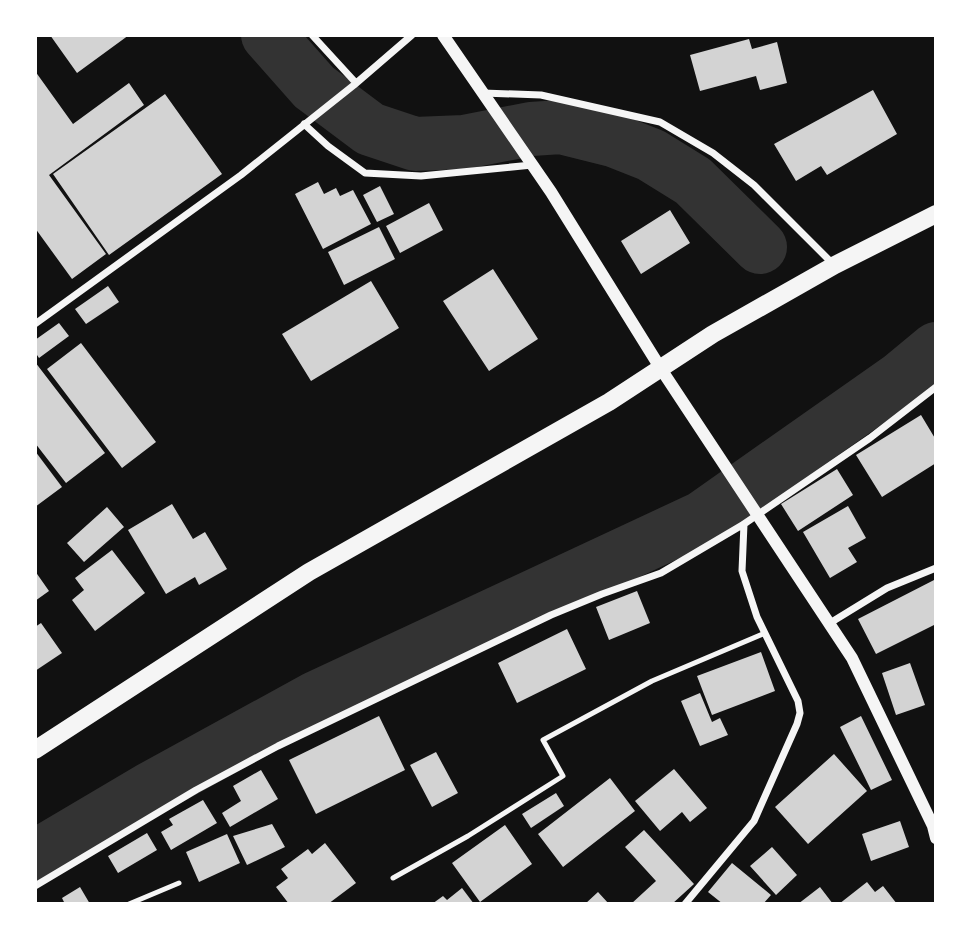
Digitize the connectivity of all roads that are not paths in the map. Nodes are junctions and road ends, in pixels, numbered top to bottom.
1 (312, 35) edge
2 (412, 35) edge
3 (443, 35) edge
4 (355, 84) junction
5 (483, 93) junction
6 (304, 124) junction
7 (532, 165) junction
8 (936, 214) edge
9 (835, 265) junction
10 (35, 324) edge
11 (661, 369) junction
12 (936, 387) edge
13 (756, 510) junction
14 (744, 524) junction
15 (936, 568) edge
16 (830, 623) junction
17 (765, 633) junction
18 (37, 745) edge
19 (936, 838) edge
20 (393, 878) dead end
21 (180, 883) dead end
22 (35, 887) edge
23 (129, 904) edge
24 (685, 904) edge

1 - 4 street
2 - 4 street
3 - 5 street
4 - 6 street
5 - 7 street
5 - 9 street
6 - 7 street
6 - 10 street
7 - 11 street
8 - 9 main road
9 - 11 main road
11 - 13 street
11 - 18 main road
12 - 13 street
13 - 14 street
13 - 16 street
14 - 17 street
14 - 22 street
15 - 16 street
16 - 19 street
17 - 20 lane
17 - 24 street
21 - 23 lane

